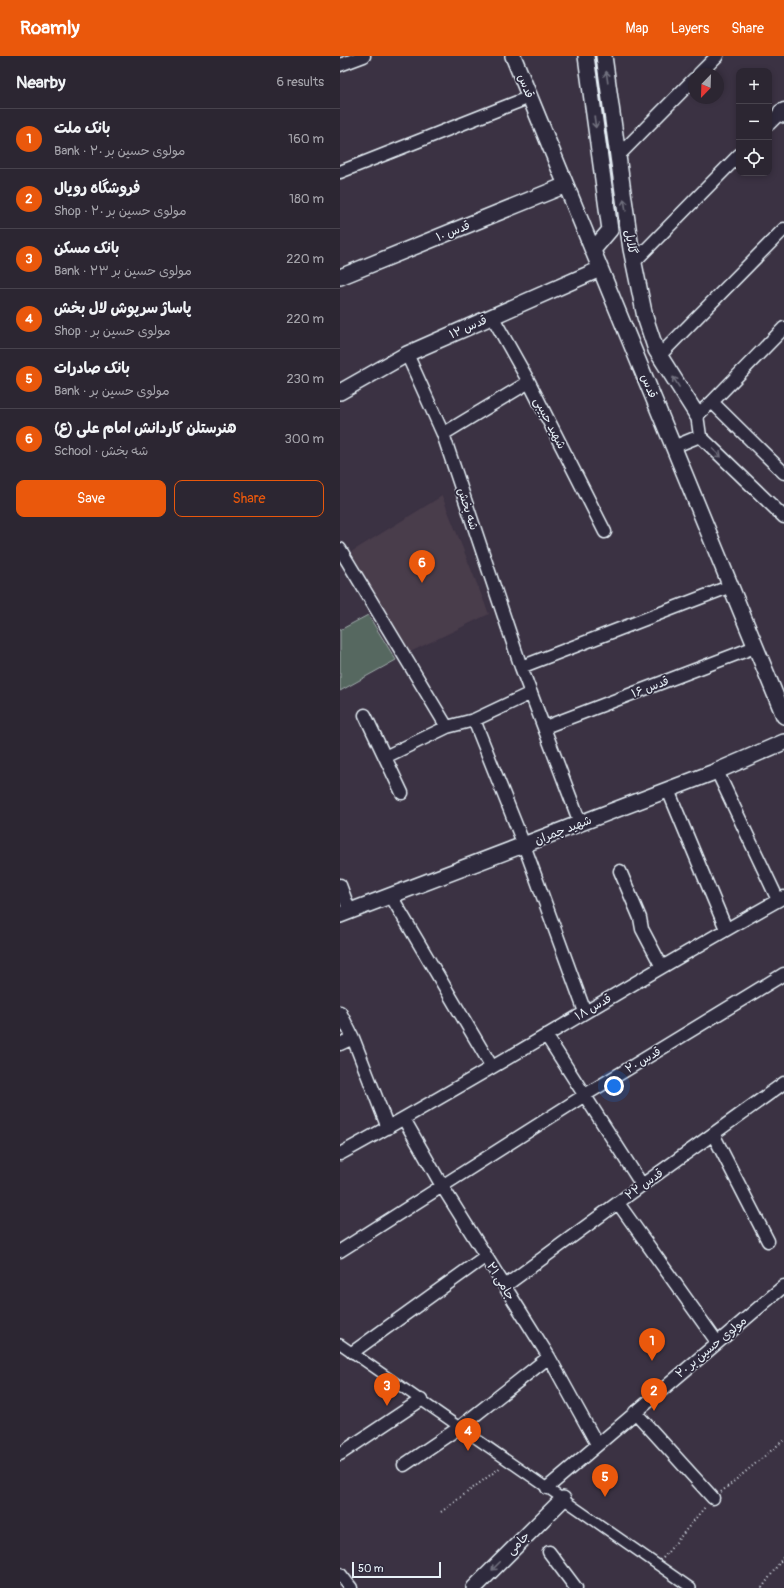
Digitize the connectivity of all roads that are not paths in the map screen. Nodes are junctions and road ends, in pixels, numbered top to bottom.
1 (364, 56) edge
2 (513, 56) edge
3 (586, 56) edge
4 (605, 56) edge
5 (717, 56) edge
6 (340, 65) edge
7 (705, 68) edge
8 (688, 85) edge
9 (530, 97) junction
10 (783, 112) edge
11 (772, 121) edge
12 (618, 156) junction
13 (736, 158) edge
14 (340, 172) edge
15 (566, 186) junction
16 (784, 229) edge
17 (593, 250) junction
18 (634, 262) junction
19 (600, 269) junction
20 (340, 277) edge
21 (492, 316) junction
22 (784, 328) edge
23 (407, 354) junction
24 (659, 356) junction
25 (529, 382) junction
26 (340, 392) edge
27 (712, 402) junction
28 (697, 415) junction
29 (443, 434) junction
30 (700, 436) junction
31 (673, 446) junction
32 (784, 473) edge
33 (784, 518) edge
34 (606, 532) dead end
35 (340, 551) edge
36 (730, 586) junction
37 (756, 646) junction
38 (521, 667) junction
39 (531, 693) junction
40 (365, 715) dead end
41 (784, 716) edge
42 (474, 720) junction
43 (545, 727) junction
44 (447, 728) junction
45 (784, 742) edge
46 (385, 757) junction
47 (717, 771) junction
48 (668, 790) junction
49 (402, 793) dead end
50 (580, 823) junction
51 (524, 845) junction
52 (620, 871) dead end
53 (340, 885) edge
54 (391, 896) junction
55 (781, 898) edge
56 (345, 913) edge
57 (726, 929) junction
58 (662, 967) junction
59 (784, 974) edge
60 (585, 1012) junction
61 (340, 1013) edge
62 (546, 1035) junction
63 (353, 1038) junction
64 (340, 1044) edge
65 (492, 1067) junction
66 (784, 1083) edge
67 (584, 1095) junction
68 (404, 1119) junction
69 (388, 1128) junction
70 (714, 1134) junction
71 (340, 1154) edge
72 (642, 1185) junction
73 (442, 1186) junction
74 (618, 1203) junction
75 (768, 1241) dead end
76 (340, 1251) edge
77 (486, 1256) junction
78 (505, 1286) junction
79 (784, 1286) edge
80 (717, 1342) junction
81 (340, 1344) edge
82 (353, 1352) junction
83 (549, 1357) junction
84 (421, 1400) junction
85 (635, 1412) junction
86 (460, 1428) junction
87 (597, 1444) junction
88 (340, 1454) edge
89 (404, 1465) dead end
90 (546, 1488) junction
91 (713, 1498) dead end
92 (563, 1499) junction
93 (548, 1552) dead end
94 (340, 1574) edge
95 (350, 1588) edge
96 (474, 1588) edge
97 (576, 1588) edge
98 (691, 1588) edge

1 - 6 street
2 - 9 street, قدس
3 -> 17 street, گلایل
12 -> 4 street, گلایل
5 - 7 street
8 - 12 street
9 - 14 street
9 - 15 street, قدس
10 - 11 street
18 -> 12 street, گلایل
13 - 18 street
15 - 17 street, قدس
15 - 20 street, قدس ۱۰
16 - 24 street
17 - 19 street, قدس
18 - 24 street, گلایل
19 - 21 street, قدس ۱۲
19 - 31 street, قدس
21 - 23 street, قدس ۱۲
21 - 25 street, شهید حبیبی
22 - 27 street
23 - 26 street, قدس ۱۲
23 - 29 street, شه بخش
28 -> 24 street, گلایل
25 - 29 street
25 - 34 street, شهید حبیبی
27 - 28 street
27 - 32 street
28 - 30 street
29 - 38 street, شه بخش
30 - 31 street
30 -> 33 street
31 - 36 street, قدس
35 - 44 street
36 - 37 street, قدس
36 - 38 street
37 - 41 street, قدس
37 - 43 street, قدس ۱۶
38 - 39 street, شه بخش
39 - 42 street
39 - 43 street, شه بخش
40 - 46 street
42 - 44 street
42 - 51 street
43 - 50 street, شه بخش
44 - 46 street
45 - 47 street, شهید چمران
46 - 49 street
47 - 48 street, شهید چمران
47 - 55 street
48 - 50 street, شهید چمران
48 - 57 street
50 - 51 street, شهید چمران
51 - 54 street, شهید چمران
51 - 60 street
52 - 58 street
53 - 56 street
54 - 56 street, شهید چمران
54 - 65 street
55 - 57 street, قدس ۱۸
57 - 58 street, قدس ۱۸
58 - 60 street, قدس ۱۸
59 - 67 street, قدس ۲۰
60 - 62 street, قدس ۱۸
61 - 63 street
62 - 65 street, قدس ۱۸
62 - 67 street
63 - 64 street
63 - 69 street
65 - 68 street, قدس ۱۸
66 - 70 street, قدس ۲۲
67 - 72 street
67 - 73 street, قدس ۲۰
68 - 69 street, قدس ۱۸
68 - 73 street, جامی ۲۱
69 - 71 street, قدس ۱۸
70 - 72 street, قدس ۲۲
70 - 75 street
72 - 74 street, قدس ۲۲
73 - 76 street, قدس ۲۰
73 - 77 street, جامی ۲۱
74 - 78 street, قدس ۲۲
74 - 80 street
77 - 78 street, جامی ۲۱
77 - 82 street
78 - 83 street, جامی ۲۱
79 - 80 street, مولوی حسین بر ۲۰
80 - 85 street, مولوی حسین بر ۲۰
81 - 82 street
82 - 84 street
83 - 86 street
83 - 87 street, جامی ۲۱
84 - 86 street
84 - 88 street
85 - 87 street, مولوی حسین بر ۲۰
85 - 91 street
86 - 89 street
86 - 90 street
87 - 90 street, مولوی حسین بر ۲۰
90 - 92 street
92 -> 96 street, جامی
92 - 98 street
93 - 97 street
94 - 95 street

